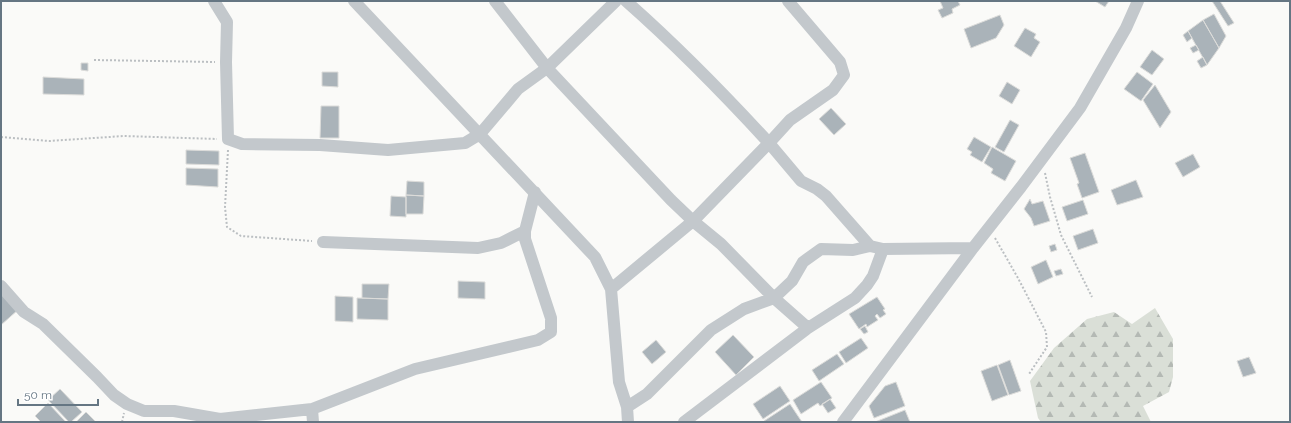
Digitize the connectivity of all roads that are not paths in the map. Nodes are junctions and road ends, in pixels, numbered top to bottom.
1 (214, 1) edge
2 (354, 1) edge
3 (495, 1) edge
4 (616, 1) edge
5 (626, 1) edge
6 (788, 1) edge
7 (1138, 1) edge
8 (548, 68) junction
9 (480, 134) junction
10 (770, 143) junction
11 (535, 192) junction
12 (693, 221) junction
13 (525, 231) junction
14 (324, 242) road end
15 (870, 246) junction
16 (973, 248) junction
17 (883, 249) junction
18 (1, 286) edge
19 (611, 289) junction
20 (774, 298) junction
21 (808, 328) junction
22 (627, 407) junction
23 (312, 409) junction
24 (220, 420) edge
25 (313, 422) edge
26 (628, 422) edge
27 (684, 422) edge
28 (843, 422) edge

1 - 9 street
2 - 9 street
3 - 8 street
4 - 8 street
5 - 10 street
6 - 10 street
7 - 16 street
8 - 9 street
8 - 12 street
9 - 11 street
10 - 12 street
10 - 15 street
11 - 13 street
11 - 19 street
12 - 19 street
12 - 20 street
13 - 14 street
13 - 23 street
15 - 17 street
15 - 20 street
16 - 17 street
16 - 28 street
17 - 21 street
18 - 24 street
19 - 22 street
20 - 21 street
20 - 22 street
21 - 27 street
22 - 26 street
23 - 24 street
23 - 25 street

